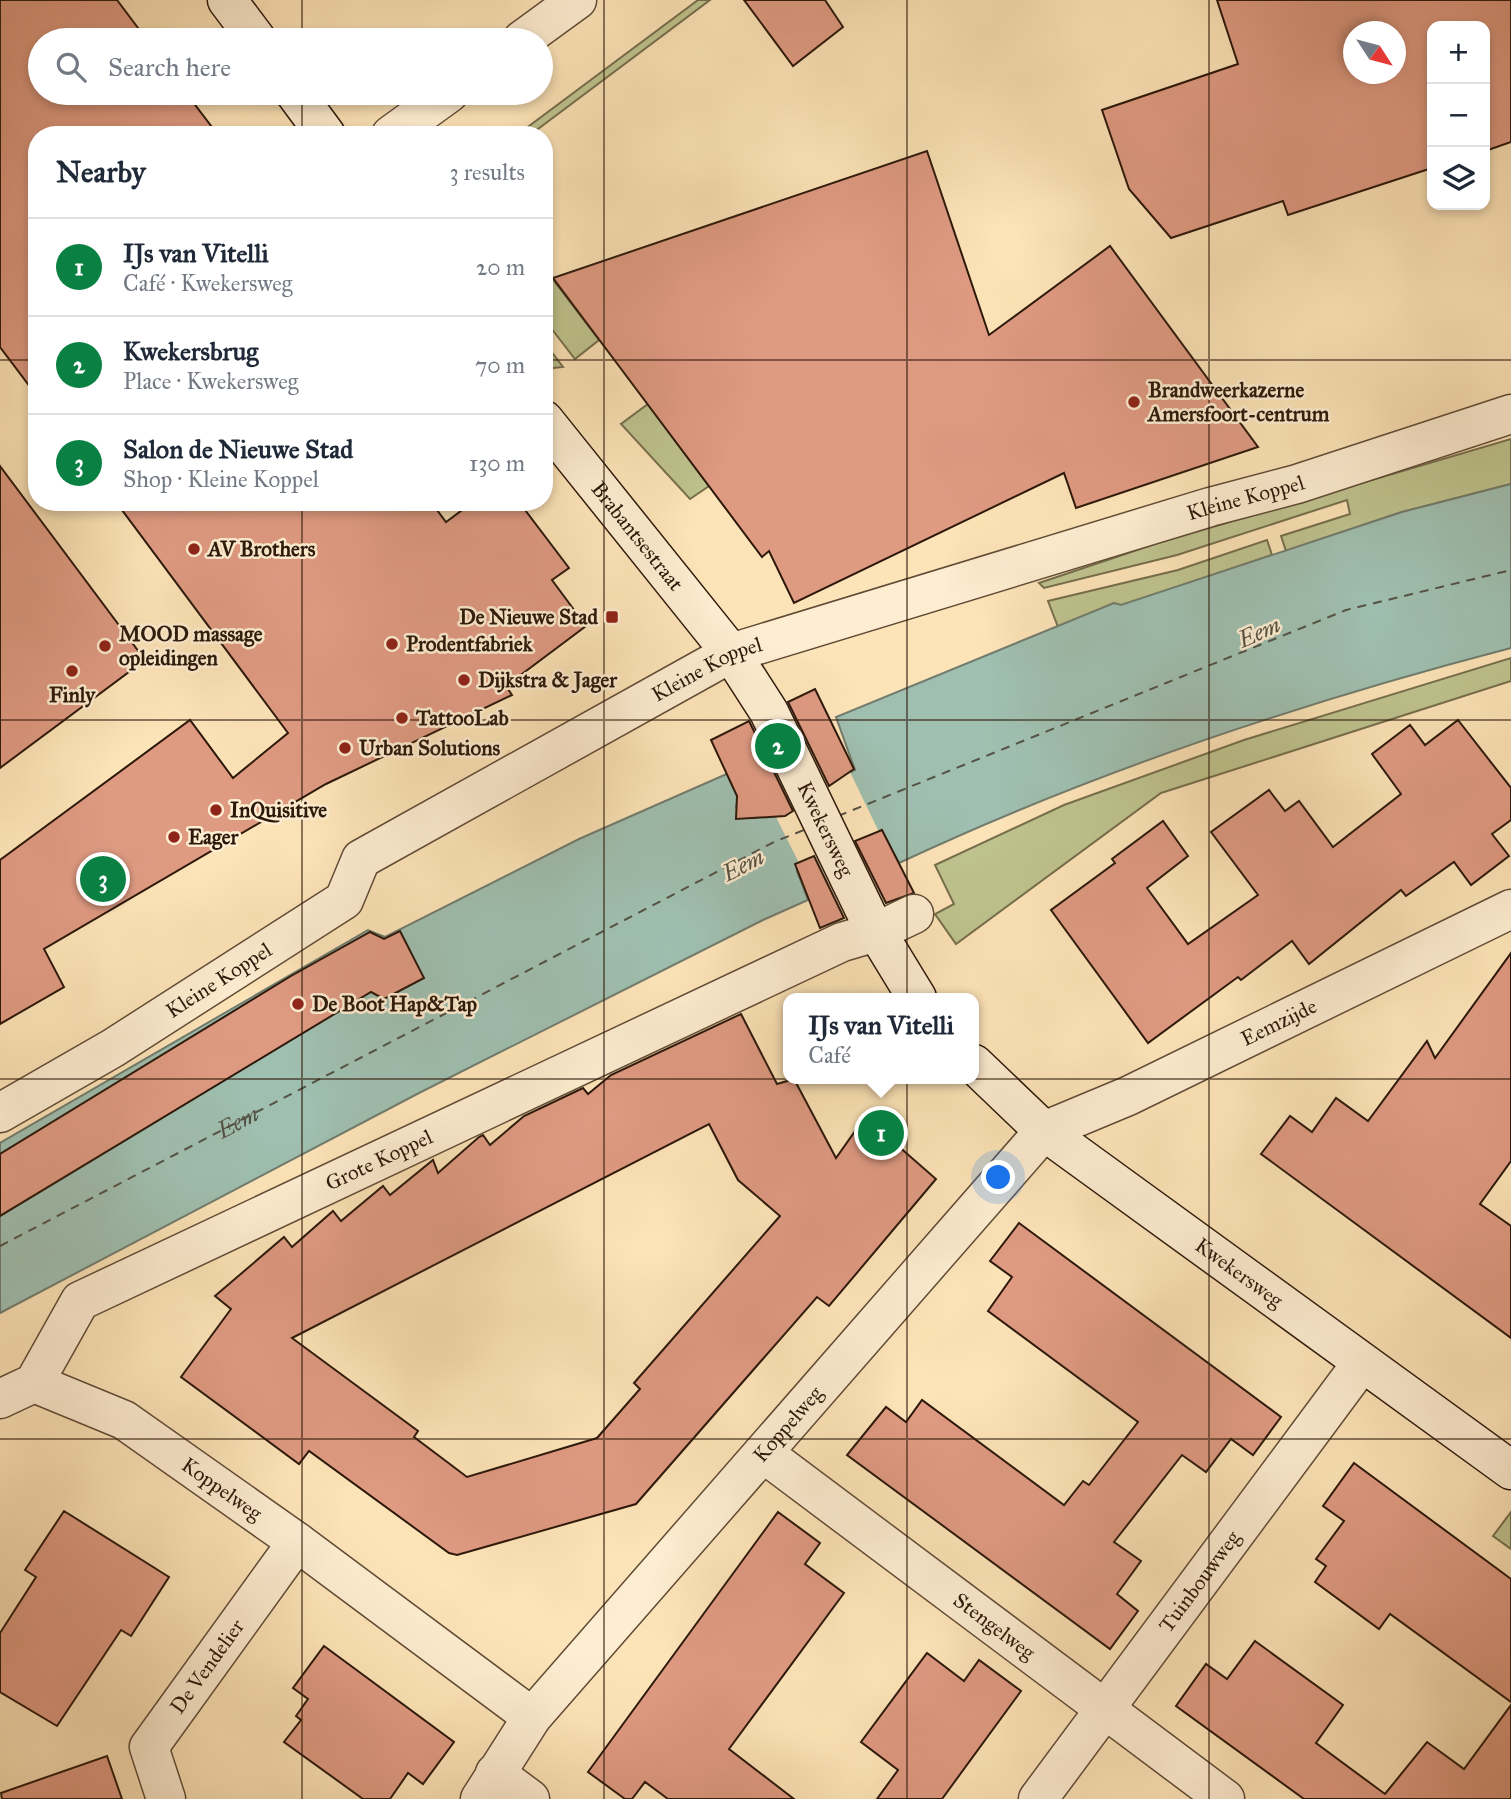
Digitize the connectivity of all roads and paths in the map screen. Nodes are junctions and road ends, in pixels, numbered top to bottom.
1 (227, 0) edge
2 (577, 0) edge
3 (248, 28) edge
4 (538, 28) edge
5 (304, 105) edge
6 (432, 105) edge
7 (319, 126) edge
8 (403, 126) edge
9 (1511, 414) edge
10 (553, 431) edge
11 (731, 653) junction
12 (914, 914) dead end
13 (1507, 916) edge
14 (873, 926) junction
15 (914, 993) edge
16 (979, 1069) edge
17 (0, 1113) edge
18 (1044, 1131) junction
19 (1361, 1364) junction
20 (34, 1383) junction
21 (0, 1399) edge
22 (762, 1453) junction
23 (1511, 1470) edge
24 (297, 1542) junction
25 (1104, 1707) junction
26 (532, 1717) junction
27 (487, 1786) edge
28 (166, 1799) edge
29 (530, 1799) edge
30 (1038, 1799) edge
31 (1225, 1799) edge

1 - 3 street
2 - 4 street
5 - 7 street
6 - 8 street
9 - 11 street, Kleine Koppel
10 - 11 street, Brabantsestraat
11 - 14 street, Kwekersweg
11 - 17 street, Kleine Koppel
12 - 14 street
13 - 18 street, Eemzijde
14 - 15 street, Kwekersweg
14 - 20 street, Grote Koppel
16 - 18 street, Kwekersweg
18 - 19 street, Kwekersweg
18 - 22 street, Koppelweg
19 - 23 street, Kwekersweg
19 - 25 street, Tuinbouwweg
20 - 21 street
20 - 24 street, Koppelweg
22 - 25 street, Stengelweg
22 - 26 street, Koppelweg
24 - 26 street, Koppelweg
24 - 28 street, De Vendelier
25 - 30 street, Tuinbouwweg
25 - 31 street, Stengelweg
26 - 27 street, Koppelweg
27 - 29 street

